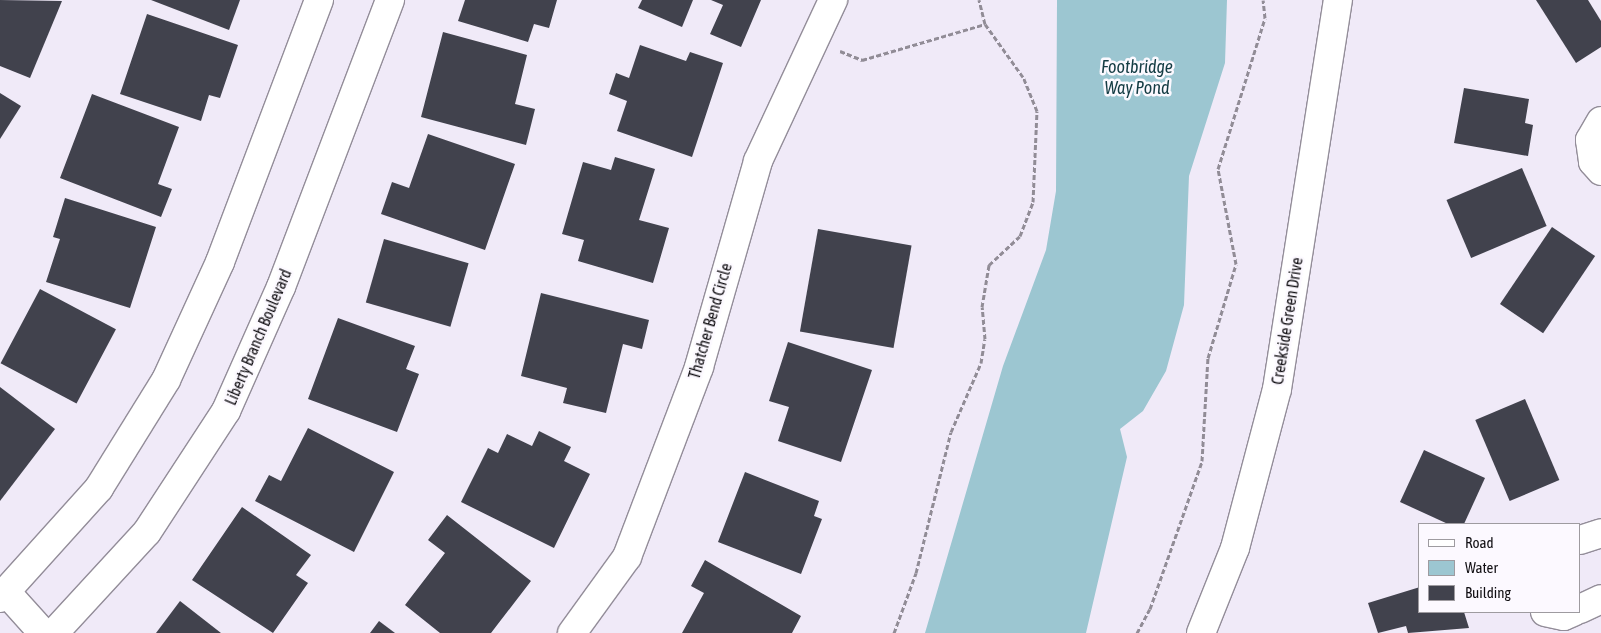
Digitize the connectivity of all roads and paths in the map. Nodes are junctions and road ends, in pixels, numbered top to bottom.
1 (319, 0) edge
2 (390, 0) edge
3 (833, 0) edge
4 (979, 0) edge
5 (1263, 0) edge
6 (1338, 0) edge
7 (985, 24) junction
8 (814, 41) junction
9 (1601, 122) edge
10 (1601, 171) edge
11 (1601, 533) edge
12 (1581, 540) edge
13 (4, 595) edge
14 (1601, 599) edge
15 (1581, 609) edge
16 (1550, 613) edge
17 (1571, 613) edge
18 (43, 633) edge
19 (54, 633) edge
20 (572, 633) edge
21 (894, 633) edge
22 (1137, 633) edge
23 (1201, 633) edge

1 - 13 street
2 - 19 street, Liberty Branch Boulevard
3 - 8 street, Thatcher Bend Circle
4 - 7 path
5 - 22 path
6 - 23 street, Creekside Green Drive
7 - 8 path
7 - 21 path
8 - 20 street, Thatcher Bend Circle
9 - 10 street
11 - 12 street
13 - 18 street
14 - 15 street
16 - 17 street

